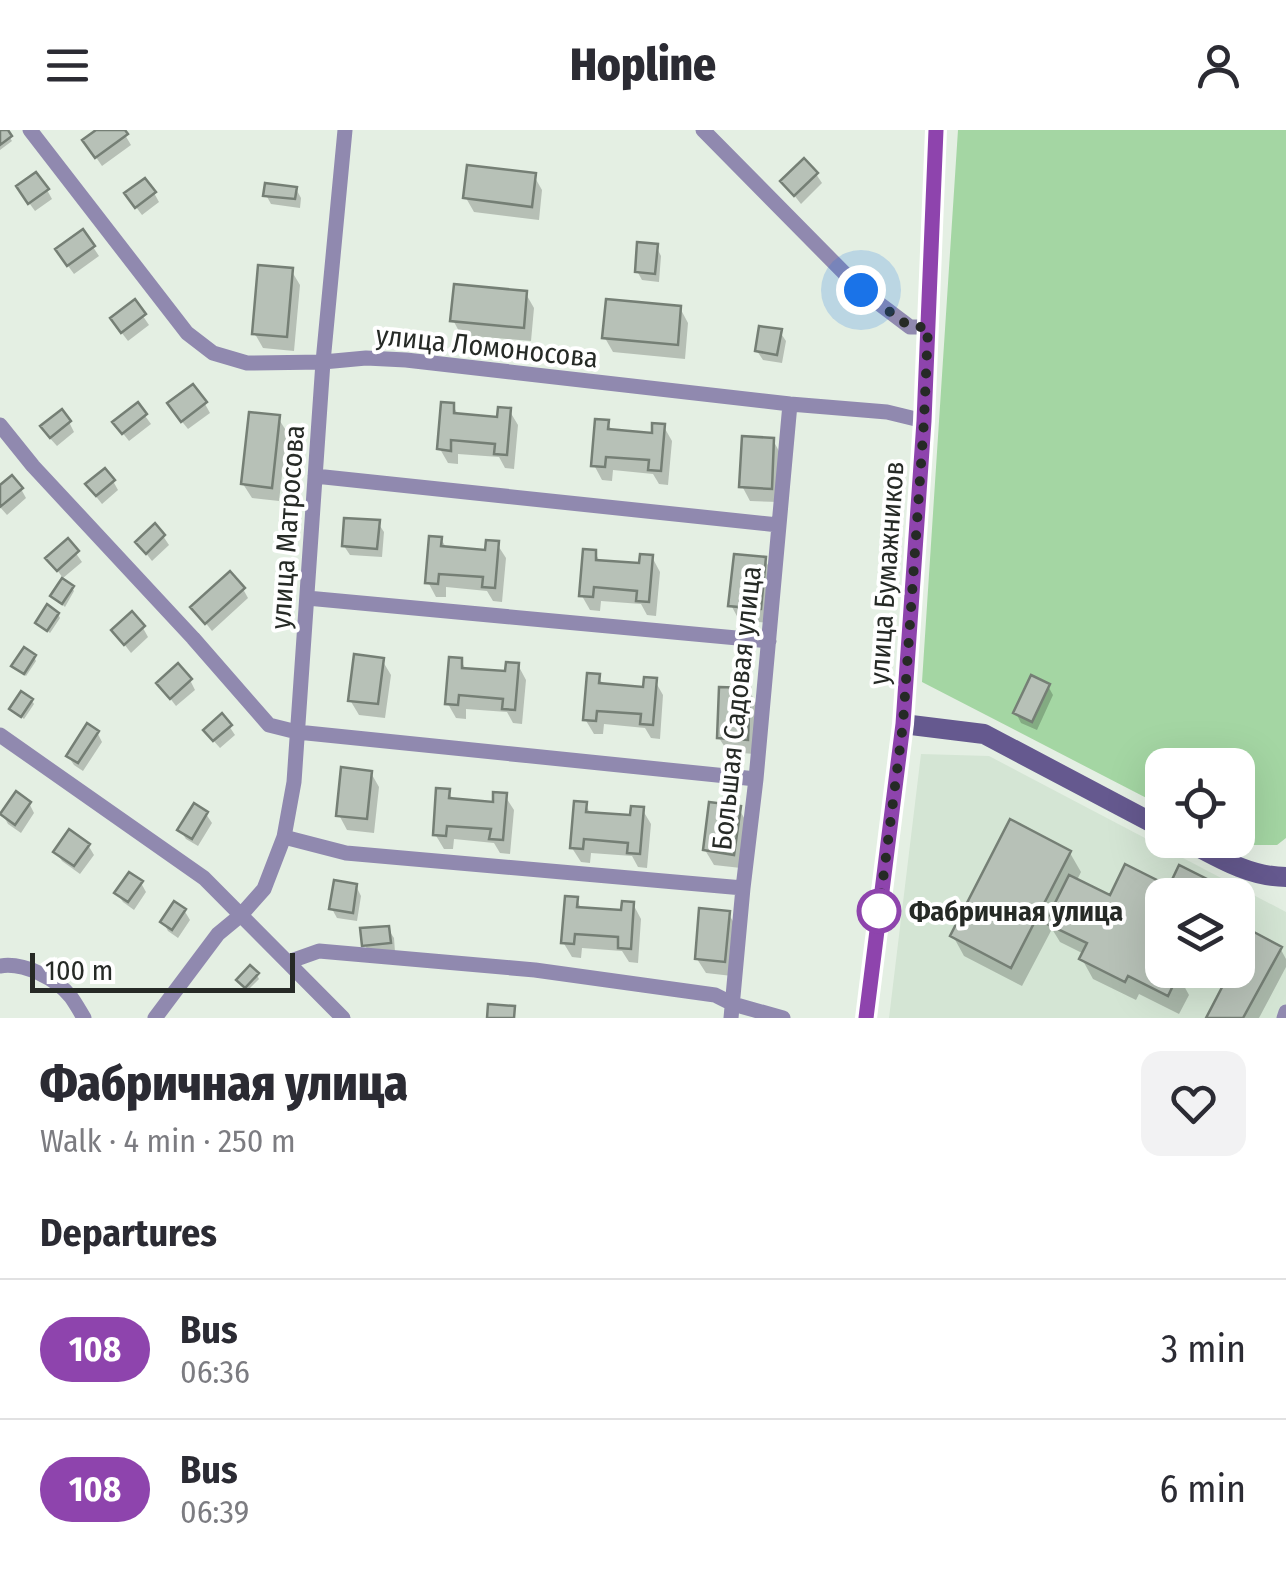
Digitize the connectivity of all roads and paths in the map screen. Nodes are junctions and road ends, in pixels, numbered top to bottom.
1 (30, 130) edge
2 (345, 130) edge
3 (703, 130) edge
4 (936, 130) edge
5 (928, 327) junction
6 (323, 362) junction
7 (790, 404) junction
8 (924, 421) junction
9 (0, 425) edge
10 (315, 476) junction
11 (778, 525) junction
12 (307, 598) junction
13 (769, 640) junction
14 (903, 724) junction
15 (297, 732) junction
16 (0, 734) edge
17 (756, 779) junction
18 (1145, 819) edge
19 (284, 837) junction
20 (1219, 858) edge
21 (1286, 877) edge
22 (743, 888) junction
23 (241, 914) junction
24 (288, 962) junction
25 (0, 966) edge
26 (732, 1011) edge
27 (84, 1018) edge
28 (155, 1018) edge
29 (343, 1018) edge
30 (783, 1018) edge
31 (866, 1018) edge

1 - 6 street, улица Ломоносова
2 - 6 street, улица Матросова
3 - 5 street
4 - 5 street, улица Бумажников
5 - 8 street, улица Бумажников
6 - 7 street, улица Ломоносова
6 - 10 street, улица Матросова
7 - 8 street, улица Ломоносова
7 - 11 street, Большая Садовая улица
8 - 14 street, улица Бумажников
9 - 15 street
10 - 11 street
10 - 12 street, улица Матросова
11 - 13 street, Большая Садовая улица
12 - 13 street
12 - 15 street, улица Матросова
13 - 17 street, Большая Садовая улица
14 - 18 main road
14 - 31 main road, улица Бумажников
15 - 17 street
15 - 19 street, улица Матросова
16 - 23 street
17 - 22 street, Большая Садовая улица
19 - 22 street
19 - 23 street, улица Матросова
20 - 21 main road
22 - 26 street, Большая Садовая улица
23 - 24 street
23 - 28 street, улица Матросова
24 - 26 street
24 - 29 street
25 - 27 street
26 - 30 street

